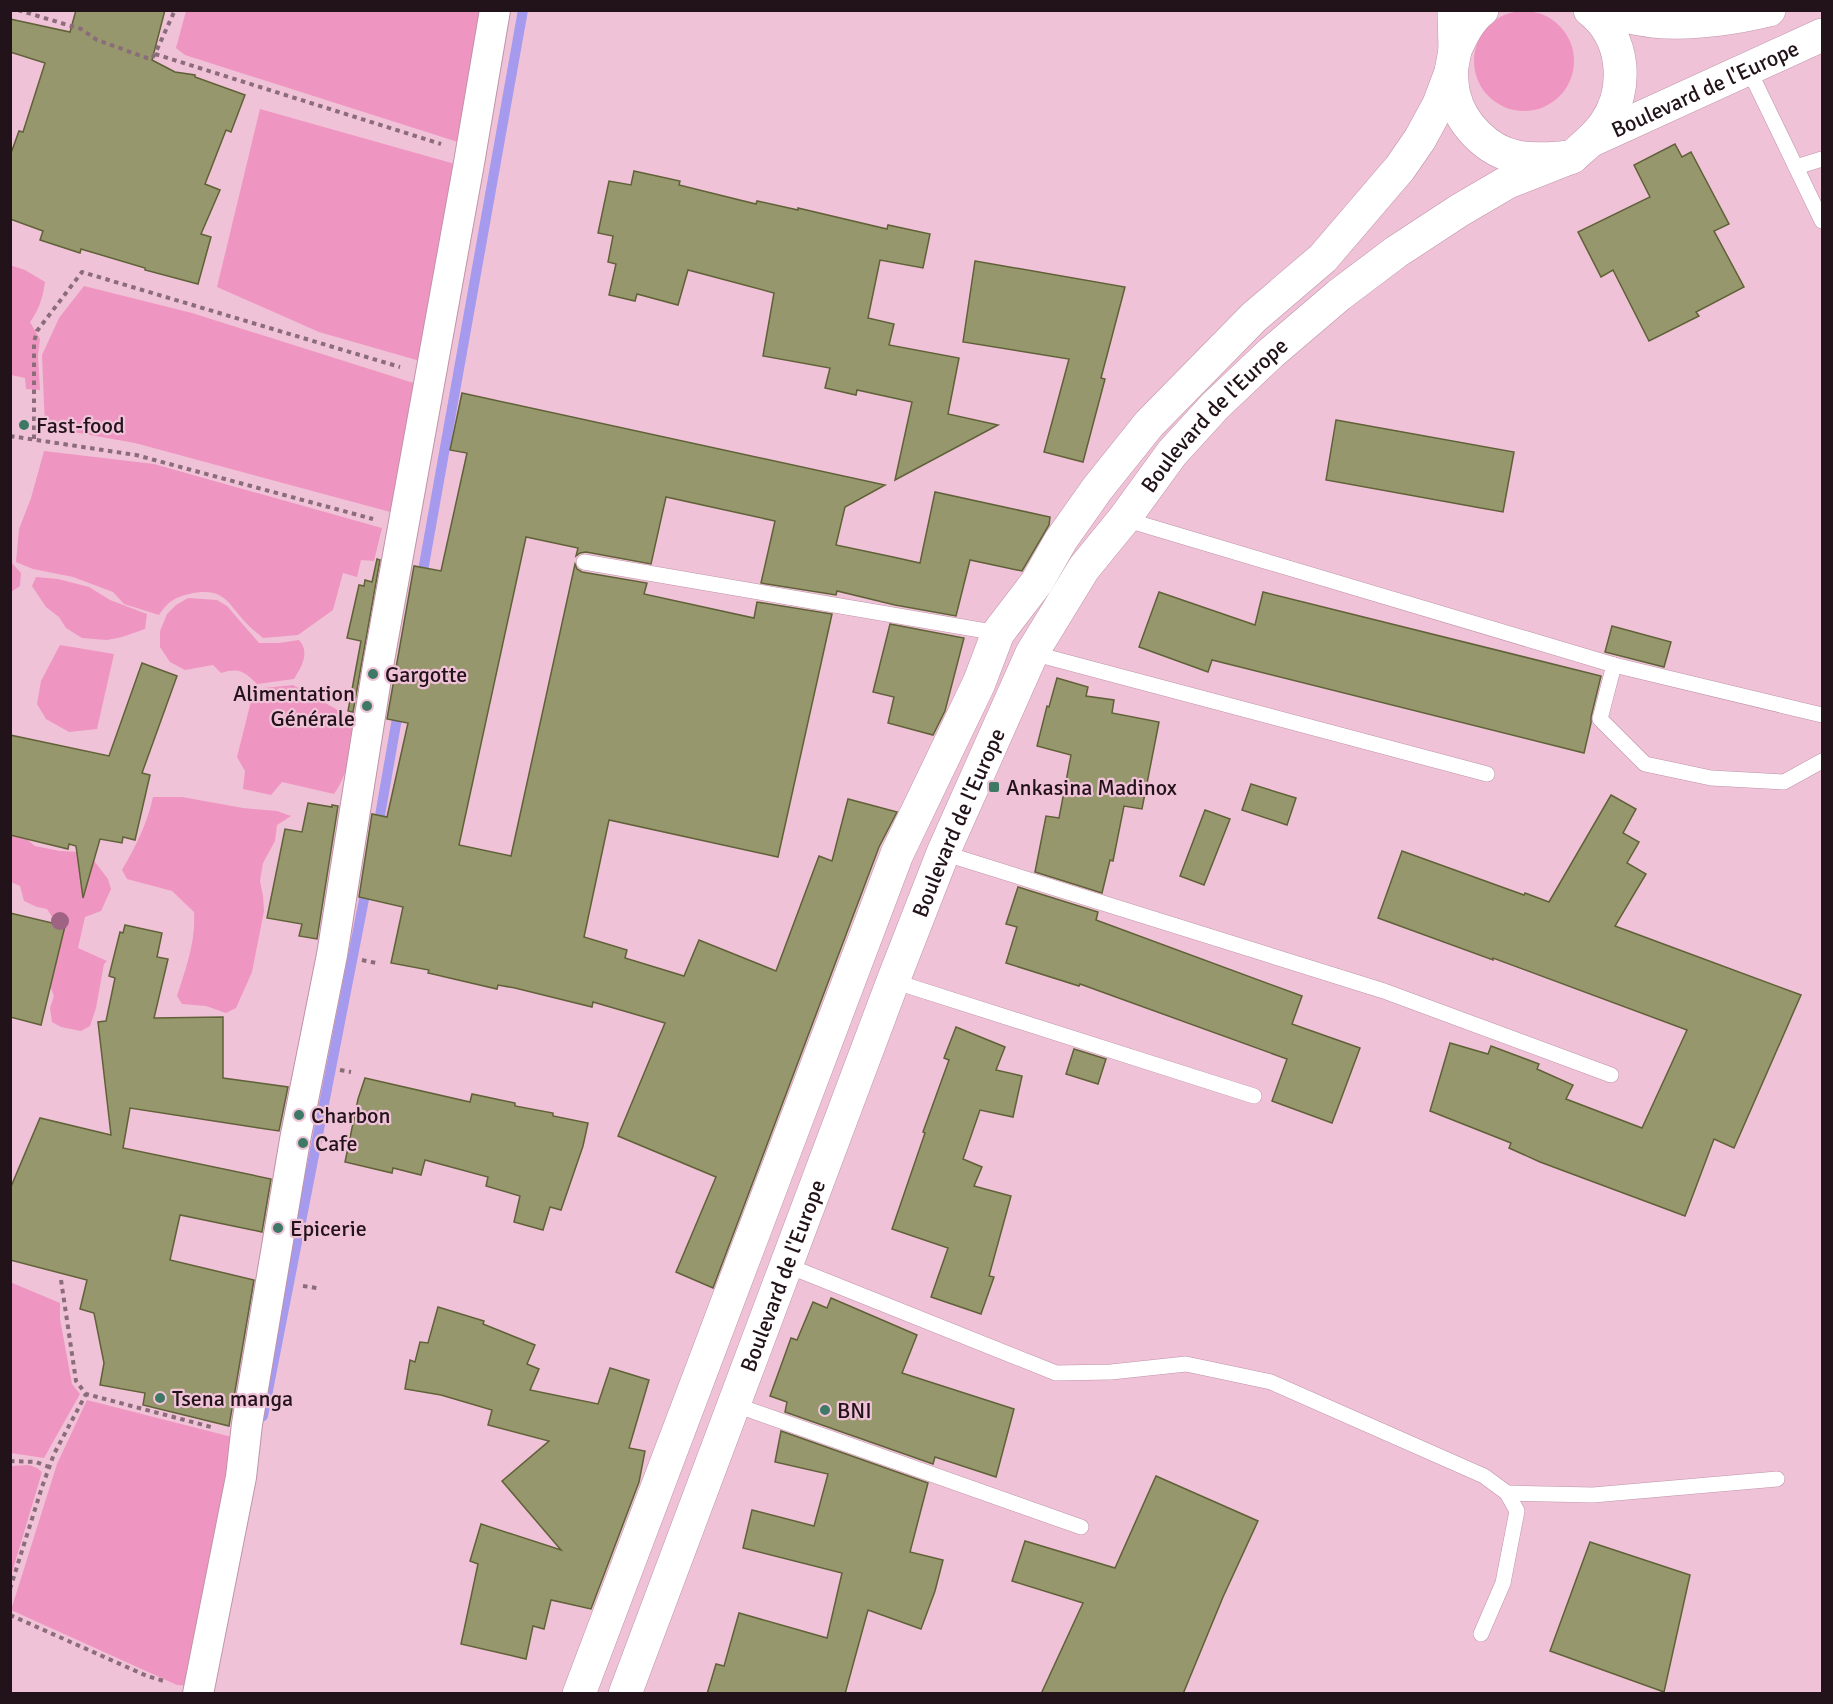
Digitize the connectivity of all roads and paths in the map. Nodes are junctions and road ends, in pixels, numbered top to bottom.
1 (18, 10) edge
2 (175, 10) edge
3 (495, 10) edge
4 (1454, 10) edge
5 (1482, 10) edge
6 (1590, 10) edge
7 (1598, 10) edge
8 (1769, 10) edge
9 (1822, 35) edge
10 (155, 54) junction
11 (1453, 61) junction
12 (1749, 70) junction
13 (1580, 150) junction
14 (471, 153) junction
15 (1822, 159) edge
16 (1796, 166) junction
17 (1822, 221) edge
18 (431, 376) junction
19 (10, 436) edge
20 (34, 439) junction
21 (1124, 519) junction
22 (403, 527) junction
23 (584, 562) dead end
24 (998, 633) junction
25 (1032, 653) junction
26 (1614, 665) junction
27 (1822, 715) edge
28 (1822, 761) edge
29 (1487, 774) dead end
30 (943, 853) junction
31 (893, 981) junction
32 (1611, 1075) dead end
33 (1254, 1096) dead end
34 (786, 1265) junction
35 (61, 1280) dead end
36 (86, 1394) junction
37 (733, 1404) junction
38 (225, 1431) dead end
39 (10, 1461) edge
40 (48, 1467) junction
41 (1777, 1479) dead end
42 (1507, 1493) junction
43 (1081, 1527) dead end
44 (10, 1589) edge
45 (10, 1615) edge
46 (1481, 1634) dead end
47 (187, 1689) edge
48 (579, 1694) edge
49 (625, 1694) edge

1 - 10 path
2 - 10 path
3 - 14 street
4 - 11 main road
5 - 11 main road, Boulevard de l'Europe
6 - 13 main road
7 - 8 main road, Boulevard de l'Europe
9 - 12 main road, Boulevard de l'Europe
10 - 14 path
11 - 13 main road
11 - 24 main road, Boulevard de l'Europe
12 - 13 main road, Boulevard de l'Europe
12 - 16 lane
13 - 21 main road, Boulevard de l'Europe
14 - 18 street
15 - 16 lane
16 - 17 lane
18 - 20 path
18 - 22 street
19 - 20 path
20 - 22 path
21 - 25 main road, Boulevard de l'Europe
21 - 26 lane
22 - 47 street
23 - 24 lane
24 - 48 main road, Boulevard de l'Europe
25 - 29 lane
25 - 30 main road, Boulevard de l'Europe
26 - 27 lane
26 - 28 lane
30 - 31 main road, Boulevard de l'Europe
30 - 32 lane
31 - 33 lane
31 - 34 main road, Boulevard de l'Europe
34 - 37 main road, Boulevard de l'Europe
34 - 42 lane
35 - 36 path
36 - 38 path
36 - 40 path
37 - 43 lane
37 - 49 main road, Boulevard de l'Europe
39 - 40 path
40 - 44 path
41 - 42 lane
42 - 46 lane
45 - 47 path

